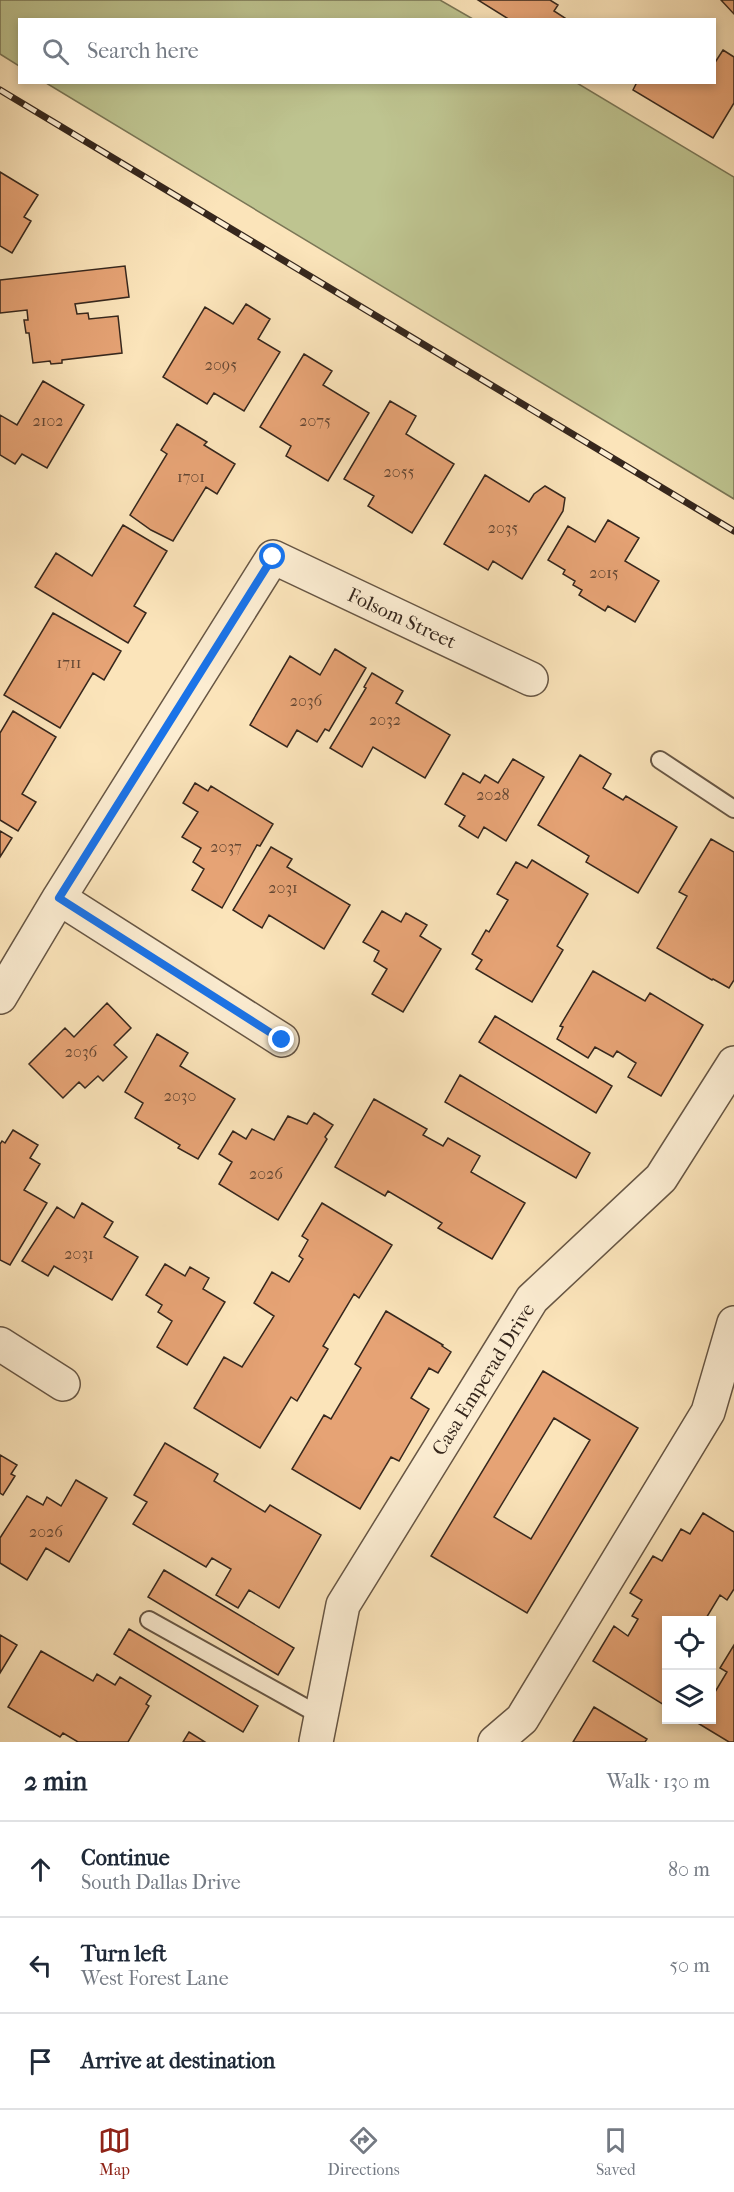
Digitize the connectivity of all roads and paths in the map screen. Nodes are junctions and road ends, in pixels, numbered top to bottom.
1 (531, 679) dead end
2 (660, 760) dead end
3 (734, 809) edge
4 (59, 898) junction
5 (0, 997) edge
6 (282, 1040) dead end
7 (734, 1063) edge
8 (734, 1323) edge
9 (0, 1344) edge
10 (63, 1384) dead end
11 (150, 1620) dead end
12 (318, 1729) edge
13 (495, 1742) edge

1 - 4 street, Folsom Street
2 - 3 lane
4 - 5 street
4 - 6 street
7 - 12 street, Casa Emperad Drive
8 - 13 street
9 - 10 street
11 - 12 lane

